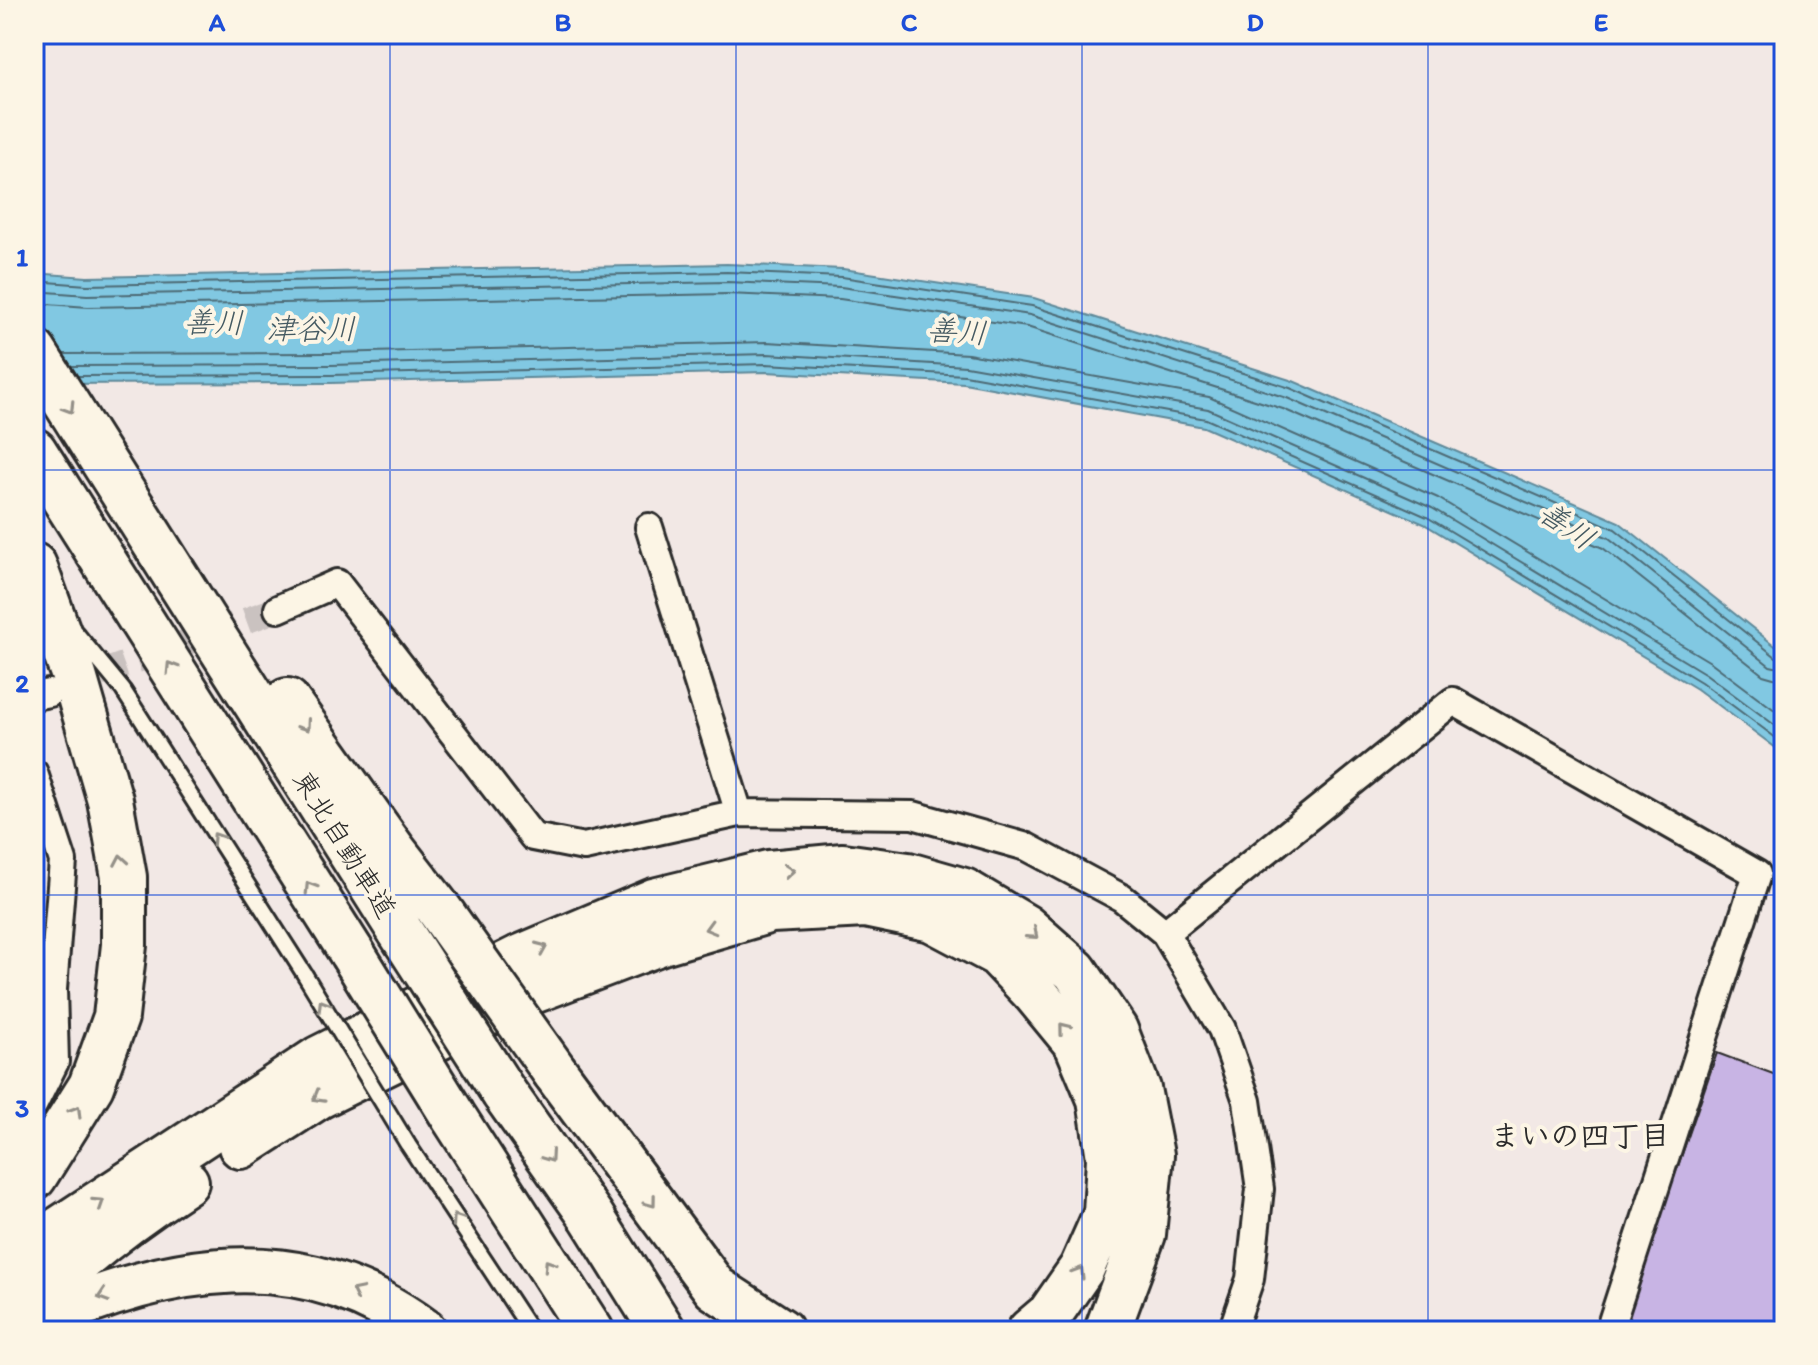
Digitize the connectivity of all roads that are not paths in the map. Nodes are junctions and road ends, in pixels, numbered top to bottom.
1 (34, 352) edge
2 (40, 461) edge
3 (105, 465) junction
4 (649, 527) dead end
5 (41, 583) edge
6 (278, 609) tunnel mouth
7 (34, 773) edge
8 (739, 813) junction
9 (1165, 933) junction
10 (34, 1104) edge
11 (34, 1177) edge
12 (34, 1246) edge
13 (34, 1302) edge
14 (34, 1324) edge
15 (424, 1331) edge
16 (531, 1331) edge
17 (591, 1331) edge
18 (663, 1331) edge
19 (781, 1331) edge
20 (1030, 1331) edge
21 (1107, 1331) edge
22 (1232, 1331) edge
23 (1609, 1331) edge

1 -> 3 highway, 東北自動車道
17 -> 2 highway, 東北自動車道, bridge
3 -> 18 highway, 東北自動車道, bridge
3 -> 19 highway, bridge
4 - 8 street
11 -> 5 highway
16 -> 5 lane, bridge
6 - 8 street
7 - 10 street
8 - 9 street
9 - 22 street
9 - 23 street
12 -> 21 highway
20 -> 13 highway
15 -> 14 highway

